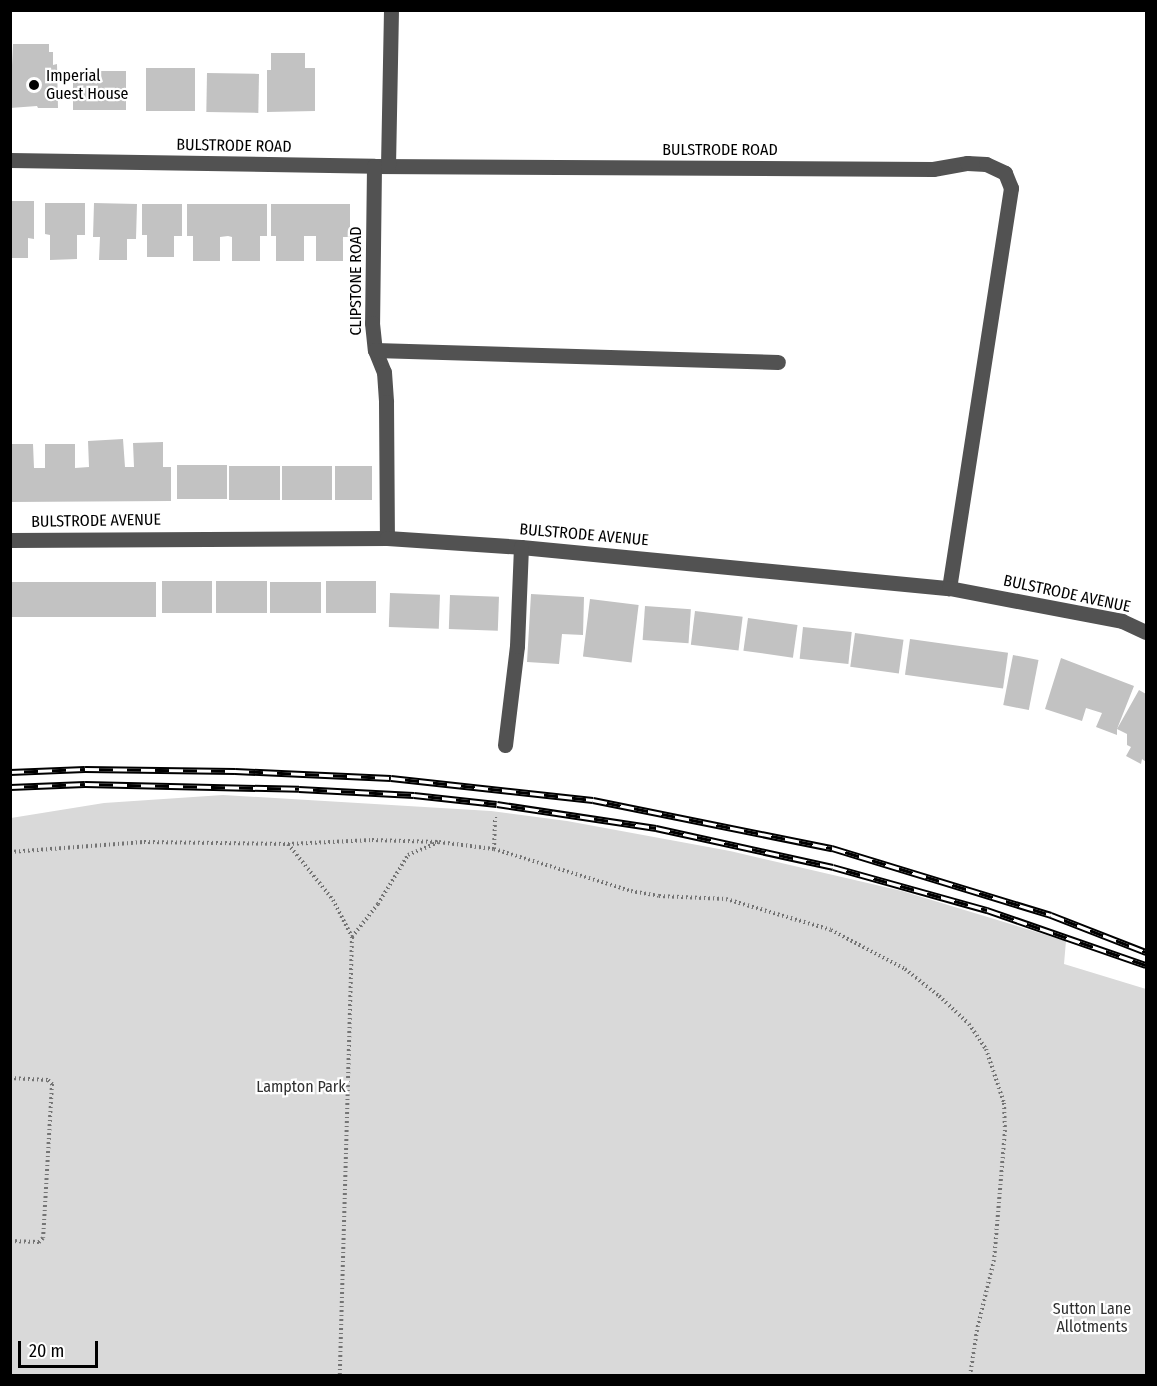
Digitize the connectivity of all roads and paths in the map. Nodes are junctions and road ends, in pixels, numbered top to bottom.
1 (391, 10) edge
2 (10, 160) edge
3 (381, 166) junction
4 (375, 350) junction
5 (778, 362) dead end
6 (387, 537) junction
7 (10, 540) edge
8 (521, 547) junction
9 (949, 588) junction
10 (1146, 632) edge
11 (505, 745) dead end
12 (495, 817) dead end
13 (439, 842) junction
14 (288, 844) junction
15 (494, 849) junction
16 (10, 852) edge
17 (352, 937) junction
18 (10, 1078) edge
19 (10, 1241) edge
20 (340, 1376) edge
21 (970, 1376) edge

1 - 3 street, CLIPSTONE ROAD
2 - 3 street, BULSTRODE ROAD
3 - 4 street, CLIPSTONE ROAD
3 - 9 street, BULSTRODE ROAD
4 - 5 street
4 - 6 street, CLIPSTONE ROAD
6 - 7 street, BULSTRODE AVENUE
6 - 8 street, BULSTRODE AVENUE
8 - 9 street, BULSTRODE AVENUE
8 - 11 street
9 - 10 street, BULSTRODE AVENUE
12 - 15 path
13 - 14 path
13 - 15 path
13 - 17 path
14 - 16 path
14 - 17 path
15 - 21 path
17 - 20 path
18 - 19 path

